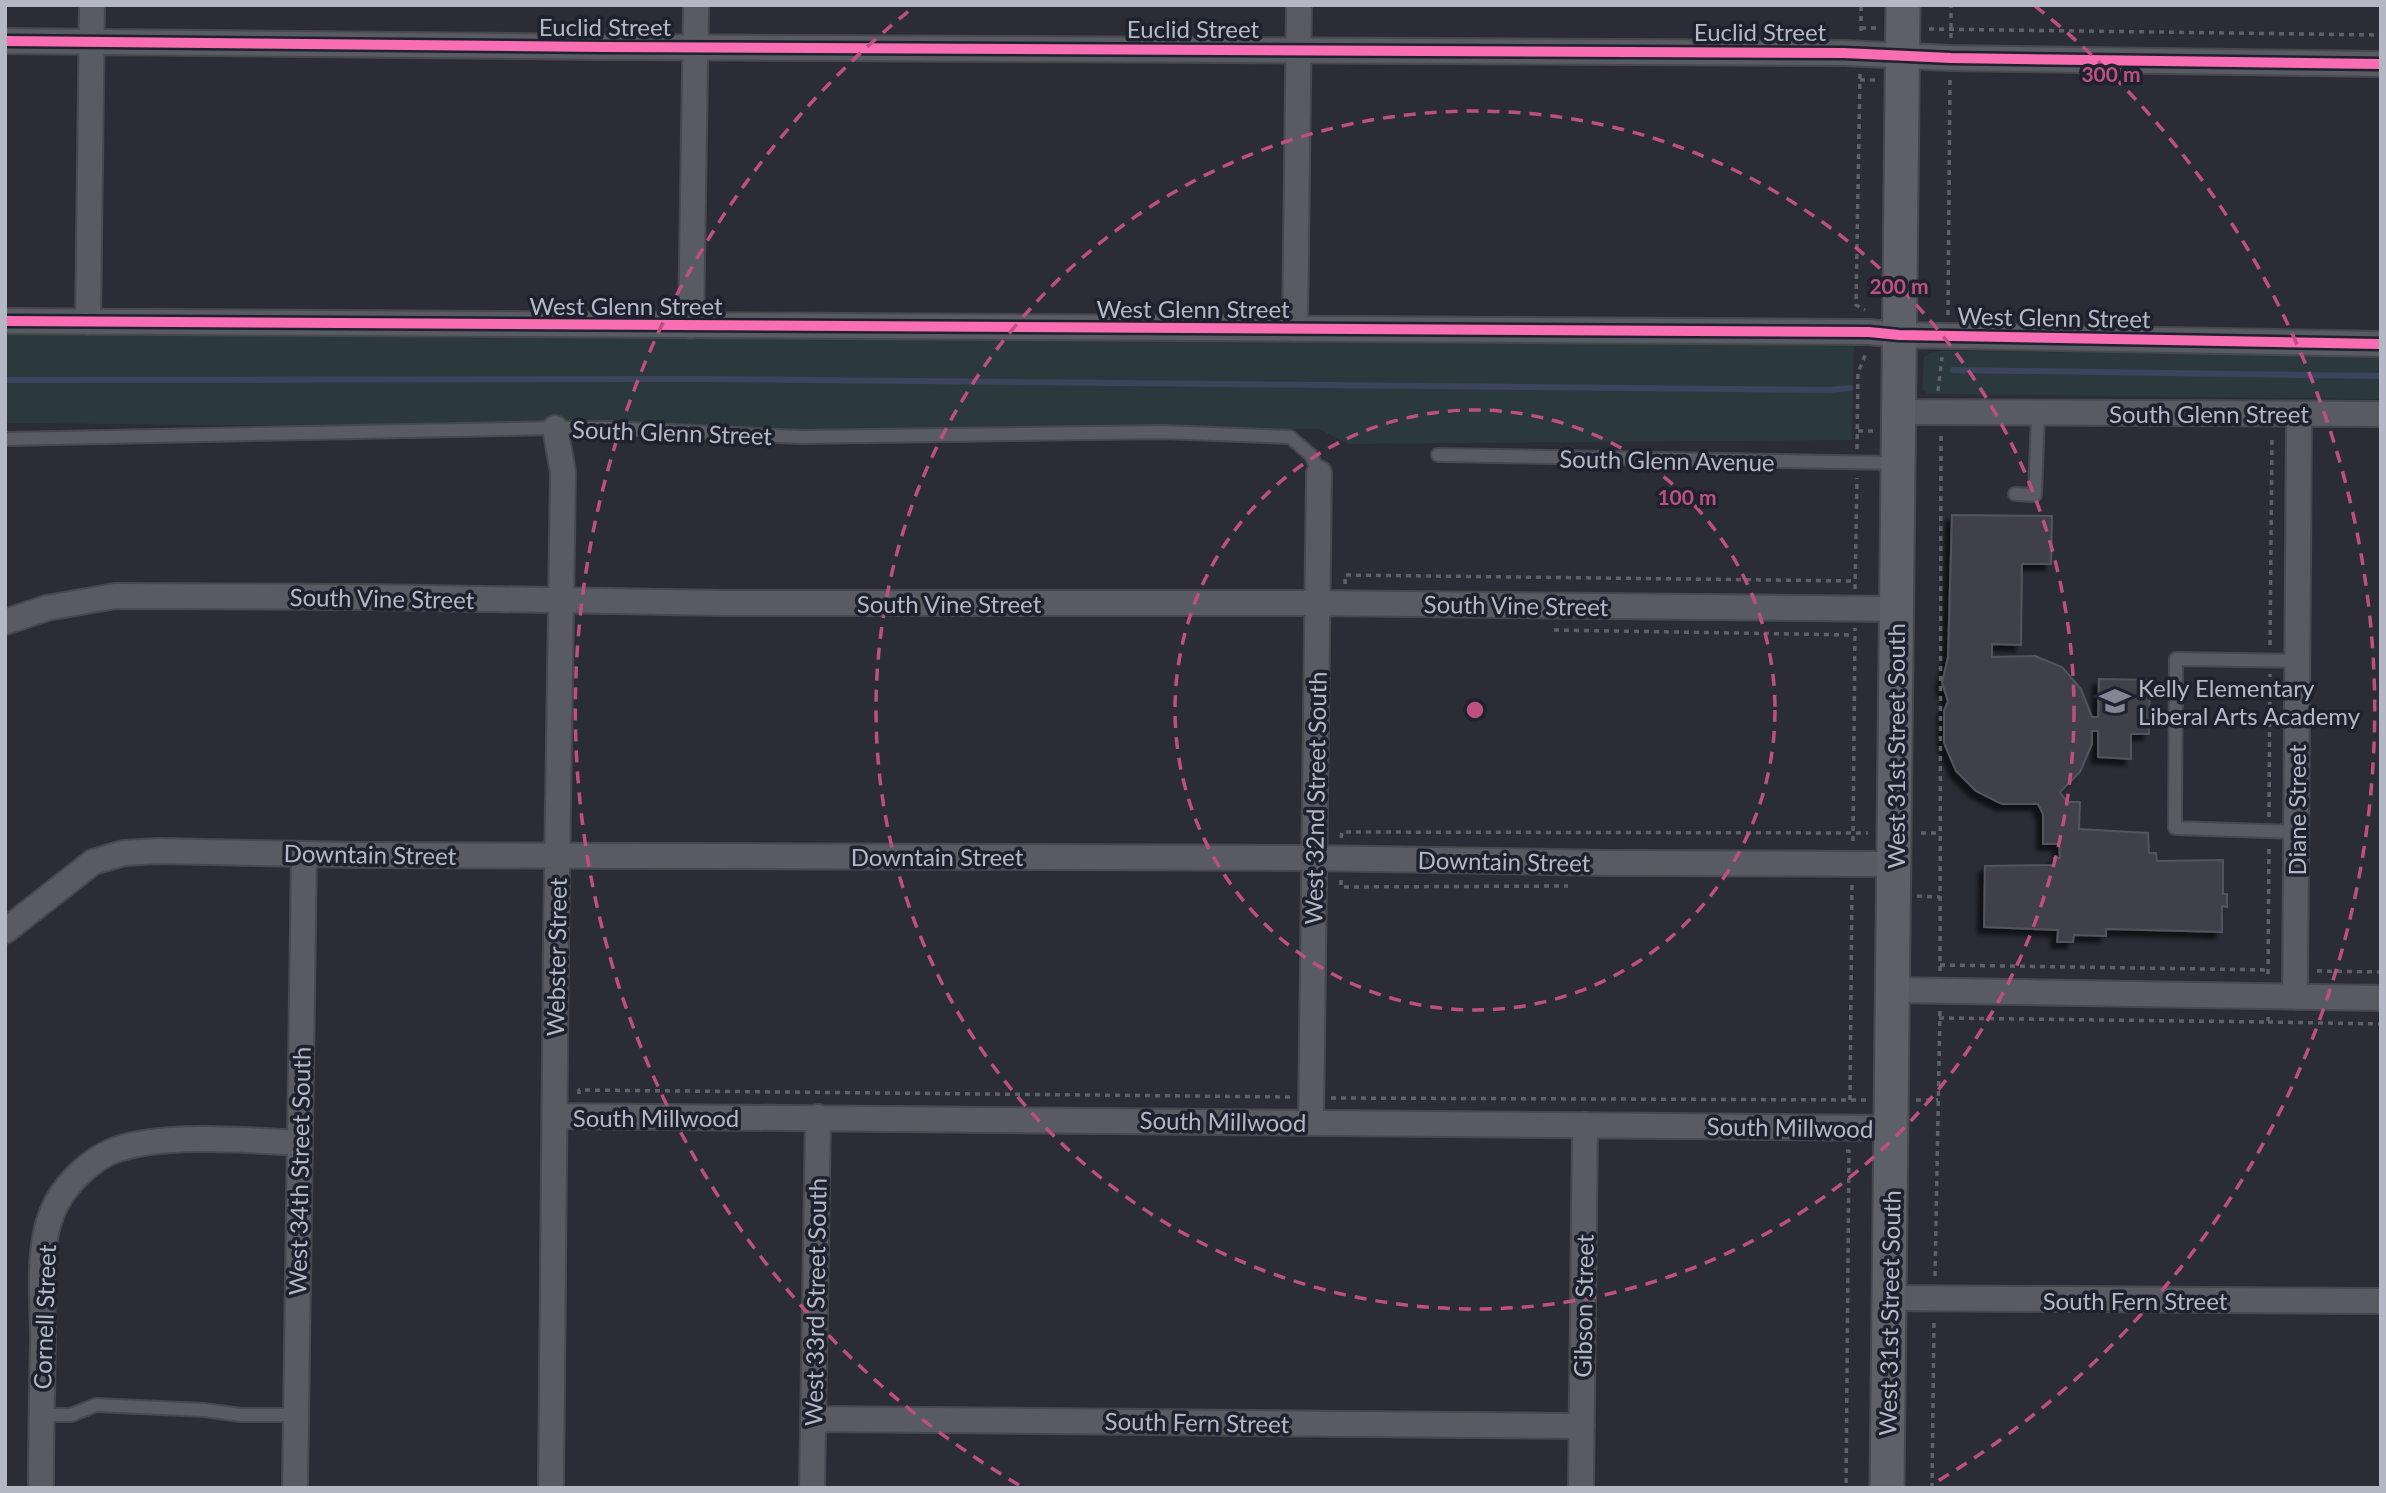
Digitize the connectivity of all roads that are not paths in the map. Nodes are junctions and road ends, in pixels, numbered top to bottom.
1 (92, 5) edge
2 (696, 5) edge
3 (1299, 5) edge
4 (1902, 30) edge
5 (5, 41) edge
6 (92, 41) junction
7 (695, 46) junction
8 (1298, 49) junction
9 (2381, 64) edge
10 (5, 321) edge
11 (88, 322) junction
12 (691, 326) junction
13 (1295, 329) junction
14 (1884, 334) junction
15 (2381, 344) edge
16 (2038, 413) junction
17 (2299, 414) junction
18 (2381, 414) edge
19 (1898, 421) junction
20 (555, 428) junction
21 (5, 439) edge
22 (1438, 455) dead end
23 (1897, 463) junction
24 (1319, 473) joint
25 (2015, 494) dead end
26 (561, 601) junction
27 (1317, 603) junction
28 (1896, 608) junction
29 (5, 622) edge
30 (2297, 661) junction
31 (2296, 832) junction
32 (304, 854) junction
33 (558, 855) junction
34 (1314, 858) junction
35 (1895, 864) junction
36 (5, 931) edge
37 (1893, 990) junction
38 (2295, 997) junction
39 (2381, 998) edge
40 (555, 1116) junction
41 (818, 1117) junction
42 (1311, 1122) junction
43 (1585, 1125) junction
44 (1892, 1128) junction
45 (299, 1143) junction
46 (1889, 1298) junction
47 (2381, 1301) edge
48 (42, 1415) junction
49 (296, 1415) junction
50 (813, 1419) junction
51 (1581, 1426) junction
52 (41, 1488) edge
53 (295, 1488) edge
54 (551, 1488) edge
55 (812, 1488) edge
56 (1581, 1488) edge
57 (1887, 1488) edge

1 - 6 street
2 - 7 street
3 - 8 street
4 - 8 street, Euclid Street
4 - 9 street, Euclid Street
4 - 14 street, West 31st Street South
5 - 6 street, Euclid Street
6 - 7 street, Euclid Street
6 - 11 street
7 - 8 street, Euclid Street
7 - 12 street
8 - 13 street
10 - 11 street, West Glenn Street
11 - 12 street, West Glenn Street
12 - 13 street, West Glenn Street
13 - 14 street, West Glenn Street
14 - 15 street, West Glenn Street
14 - 19 street, West 31st Street South
16 - 17 street, South Glenn Street
16 - 19 street
16 - 25 lane
17 - 18 street, South Glenn Street
17 - 30 street, Diane Street
19 - 23 street, West 31st Street South
20 - 21 lane, South Glenn Street
20 - 24 lane, South Glenn Street
20 - 26 street, Webster Street
22 - 23 lane, South Glenn Avenue
23 - 28 street, West 31st Street South
24 - 27 street, West 32nd Street South
26 - 27 street, South Vine Street
26 - 29 street, South Vine Street
26 - 33 street, Webster Street
27 - 28 street, South Vine Street
27 - 34 street, West 32nd Street South
28 - 35 street, West 31st Street South
30 - 31 street, Diane Street
30 - 31 lane
31 - 38 street, Diane Street
32 - 33 street, Downtain Street
32 - 36 street, Downtain Street
32 - 45 street, West 34th Street South
33 - 34 street, Downtain Street
33 - 40 street, Webster Street
34 - 35 street, Downtain Street
34 - 42 street, West 32nd Street South
35 - 37 street, West 31st Street South
37 - 38 street
37 - 44 street, West 31st Street South
38 - 39 street
40 - 41 street, South Millwood
40 - 54 street, Webster Street
41 - 42 street, South Millwood
41 - 50 street, West 33rd Street South
42 - 43 street, South Millwood
43 - 44 street, South Millwood
43 - 51 street, Gibson Street
44 - 46 street, West 31st Street South
45 - 48 street, Cornell Street
45 - 49 street, West 34th Street South
46 - 47 street, South Fern Street
46 - 57 street, West 31st Street South
48 - 49 lane
48 - 52 street, Cornell Street
49 - 53 street, West 34th Street South
50 - 51 street, South Fern Street
50 - 55 street, West 33rd Street South
51 - 56 street, Gibson Street

